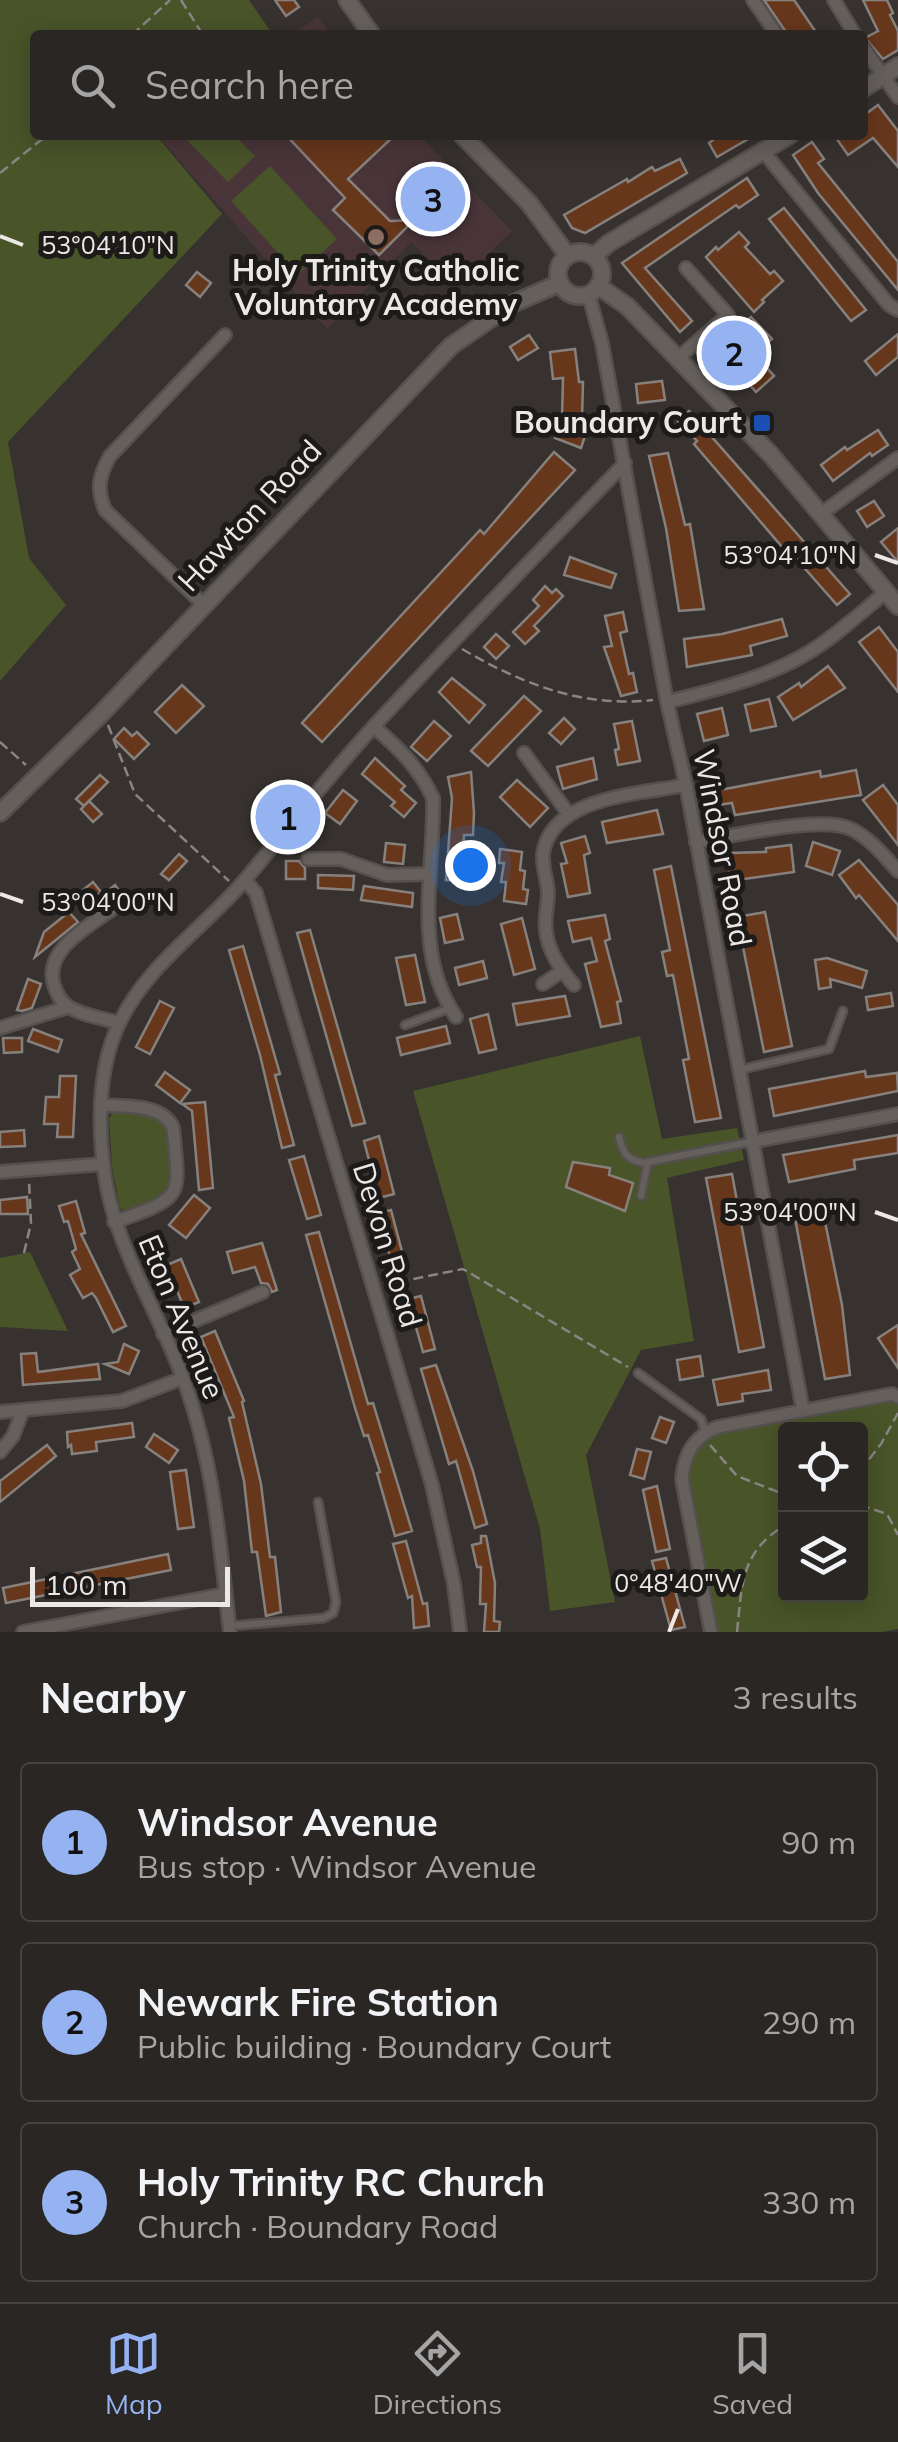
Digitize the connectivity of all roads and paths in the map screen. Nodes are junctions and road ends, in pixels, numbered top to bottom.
1 (170, 0) edge
2 (180, 0) edge
3 (348, 0) edge
4 (753, 0) edge
5 (834, 0) edge
6 (137, 30) edge
7 (200, 30) edge
8 (369, 30) edge
9 (774, 30) edge
10 (853, 30) edge
11 (868, 55) edge
12 (898, 66) edge
13 (882, 76) junction
14 (868, 86) edge
15 (898, 98) edge
16 (41, 140) edge
17 (467, 140) edge
18 (782, 140) edge
19 (763, 152) junction
20 (0, 173) edge
21 (568, 256) junction
22 (594, 256) junction
23 (686, 268) dead end
24 (560, 283) junction
25 (593, 291) junction
26 (898, 310) edge
27 (225, 336) dead end
28 (211, 350) junction
29 (677, 359) junction
30 (223, 362) dead end
31 (898, 458) edge
32 (625, 463) junction
33 (821, 514) junction
34 (886, 592) junction
35 (204, 605) junction
36 (898, 606) edge
37 (452, 644) junction
38 (666, 700) junction
39 (100, 715) junction
40 (374, 727) junction
41 (0, 742) edge
42 (524, 753) dead end
43 (39, 776) junction
44 (686, 784) junction
45 (0, 812) edge
46 (568, 813) junction
47 (696, 842) junction
48 (308, 859) dead end
49 (898, 870) edge
50 (430, 874) junction
51 (241, 884) junction
52 (112, 909) dead end
53 (562, 970) junction
54 (543, 984) dead end
55 (574, 985) dead end
56 (68, 1007) junction
57 (844, 1010) dead end
58 (453, 1012) joint
59 (119, 1023) junction
60 (406, 1025) dead end
61 (0, 1028) edge
62 (738, 1070) junction
63 (102, 1105) junction
64 (898, 1114) edge
65 (619, 1137) dead end
66 (751, 1142) junction
67 (648, 1162) junction
68 (103, 1164) junction
69 (29, 1170) junction
70 (0, 1172) edge
71 (641, 1196) dead end
72 (114, 1222) junction
73 (24, 1254) dead end
74 (374, 1288) junction
75 (264, 1292) dead end
76 (162, 1334) junction
77 (638, 1372) joint
78 (183, 1378) junction
79 (898, 1397) edge
80 (23, 1410) junction
81 (803, 1411) junction
82 (0, 1412) edge
83 (898, 1413) edge
84 (705, 1432) junction
85 (0, 1452) edge
86 (868, 1461) edge
87 (778, 1492) edge
88 (318, 1502) dead end
89 (868, 1508) edge
90 (778, 1530) edge
91 (898, 1534) edge
92 (225, 1594) junction
93 (229, 1629) edge
94 (23, 1632) edge
95 (460, 1632) edge
96 (711, 1632) edge
97 (737, 1632) edge

1 - 6 path
2 - 7 path
3 - 8 street
4 - 9 street
5 - 10 street
11 - 13 street
12 - 13 street
13 - 14 street
13 - 15 street
16 - 20 path
17 - 21 street
18 - 19 street
19 - 22 street
19 - 26 street
21 - 22 street
21 - 24 street
22 - 25 street
23 - 29 street
24 - 25 street
24 - 35 street, Hawton Road
25 - 29 street
25 - 32 street, Windsor Road
27 - 28 street
28 - 30 street
28 - 35 street
29 - 33 street
31 - 33 street
32 - 37 street, Eton Avenue
32 - 38 street, Windsor Road
33 - 34 street
34 - 36 street
34 - 38 street
35 - 39 street, Hawton Road
37 - 38 path
37 - 40 street, Eton Avenue
38 - 44 street, Windsor Road
39 - 43 street, Hawton Road
39 - 51 path
40 - 50 street
40 - 51 street, Eton Avenue
41 - 43 path
42 - 46 street
43 - 45 street, Hawton Road
44 - 46 street
44 - 47 street, Windsor Road
46 - 53 street
47 - 49 street
47 - 62 street, Windsor Road
48 - 50 street
50 - 58 street
51 - 59 street, Eton Avenue
51 - 74 street, Devon Road
52 - 56 street
53 - 54 street
53 - 55 street
56 - 59 street
56 - 61 street
57 - 62 lane
58 - 60 lane
59 - 63 street, Eton Avenue
62 - 66 street, Windsor Road
63 - 68 street, Eton Avenue
63 - 72 street
64 - 66 street
65 - 67 lane
66 - 67 lane
66 - 81 street, Windsor Road
67 - 71 lane
68 - 69 street
68 - 72 street, Eton Avenue
69 - 70 street
69 - 73 path
72 - 76 street, Eton Avenue
74 - 77 path
74 - 95 street, Devon Road
75 - 76 street
76 - 78 street, Eton Avenue
77 - 84 lane
78 - 80 street
78 - 92 street, Eton Avenue
79 - 81 street
80 - 82 street
80 - 85 street
81 - 84 street
83 - 86 path
84 - 87 path
84 - 96 street
88 - 93 lane
89 - 91 path
90 - 97 path
92 - 93 street, Eton Avenue
92 - 94 street

